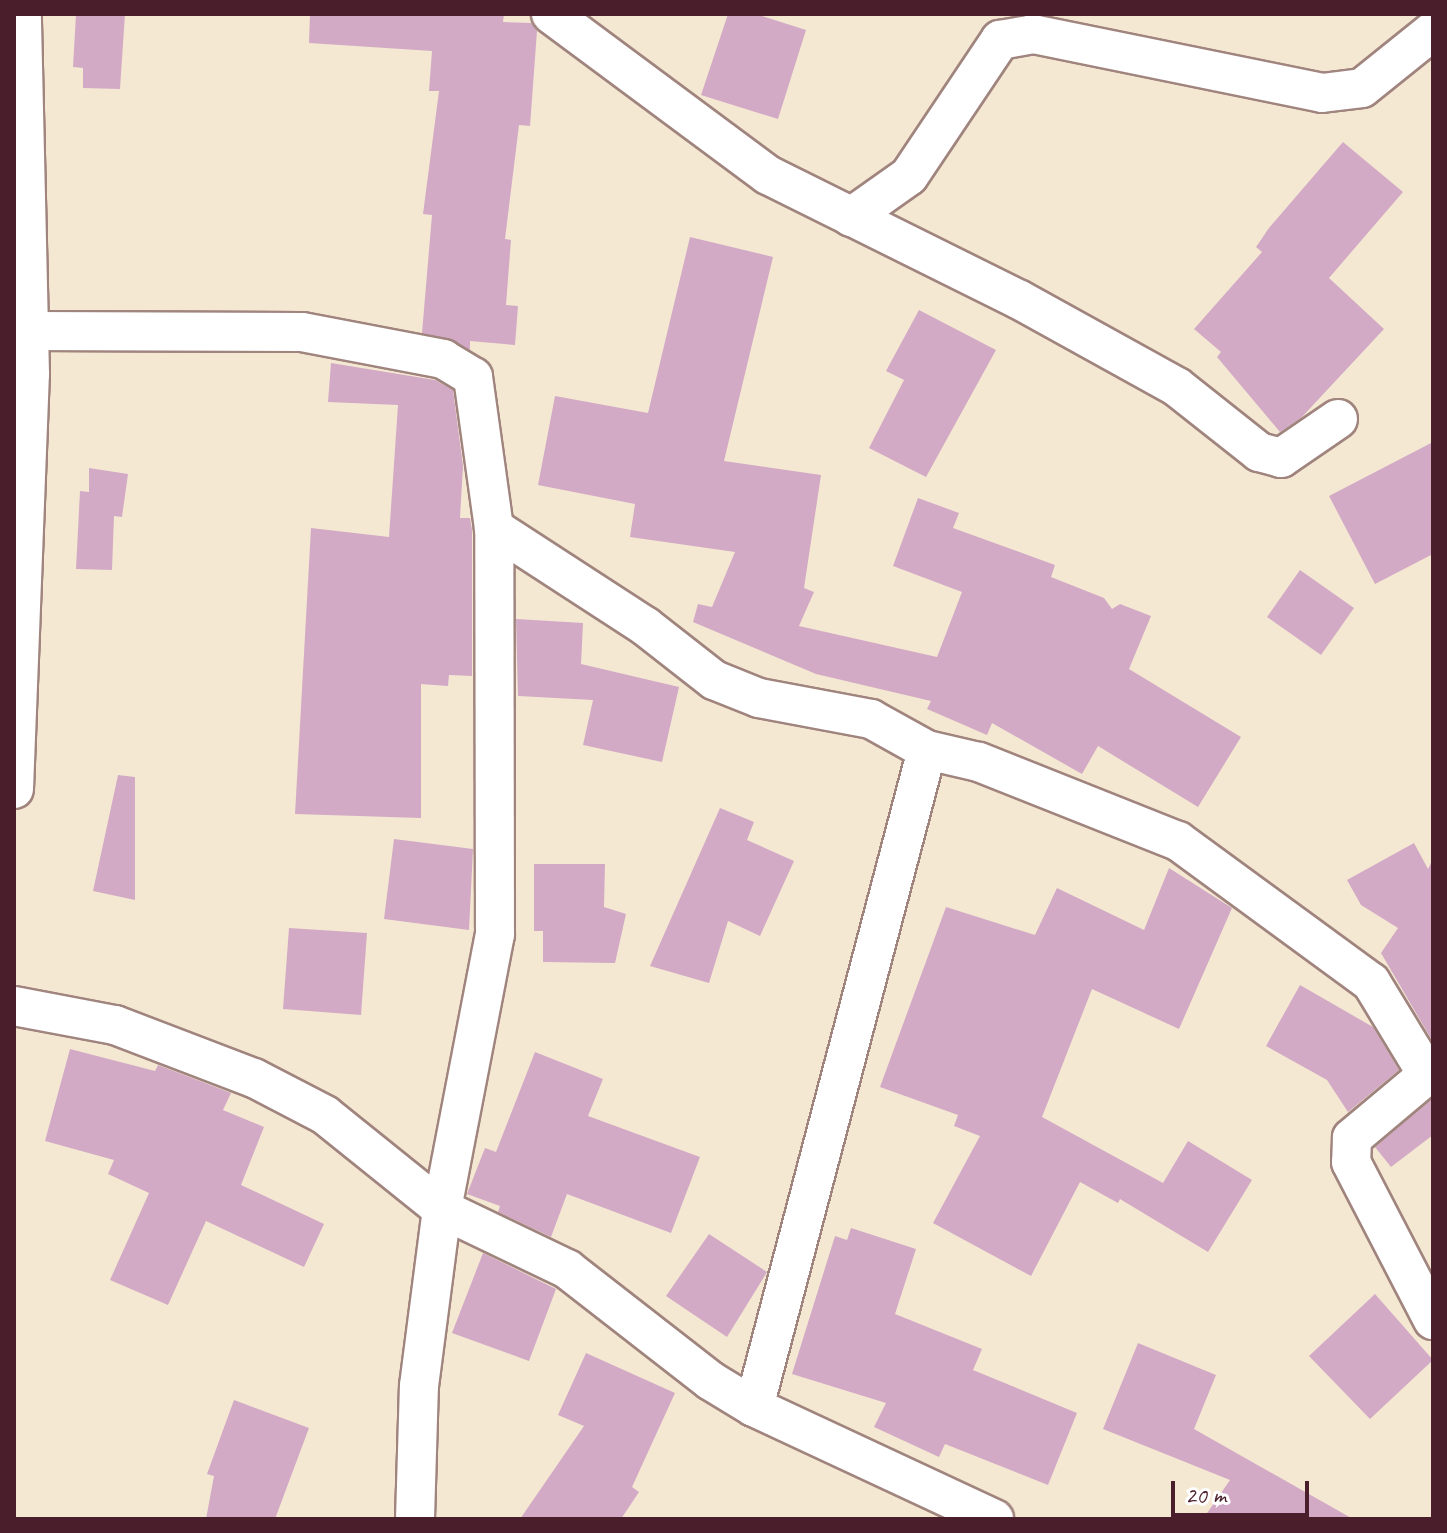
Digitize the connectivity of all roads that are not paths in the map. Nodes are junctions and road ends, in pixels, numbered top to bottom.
1 (22, 14) edge
2 (551, 14) edge
3 (1433, 31) edge
4 (851, 217) junction
5 (29, 331) junction
6 (22, 373) edge
7 (1338, 419) dead end
8 (494, 528) junction
9 (927, 750) junction
10 (14, 789) edge
11 (14, 1006) edge
12 (1430, 1072) edge
13 (442, 1209) junction
14 (1433, 1320) edge
15 (754, 1407) junction
16 (415, 1519) edge
17 (994, 1519) edge

1 - 5 street
2 - 4 street
3 - 4 street
4 - 7 street
5 - 6 street
5 - 8 street
6 - 10 street
8 - 9 street
8 - 13 street
9 - 12 street
9 - 15 street
11 - 13 street
12 - 14 street
13 - 15 street
13 - 16 street
15 - 17 street

